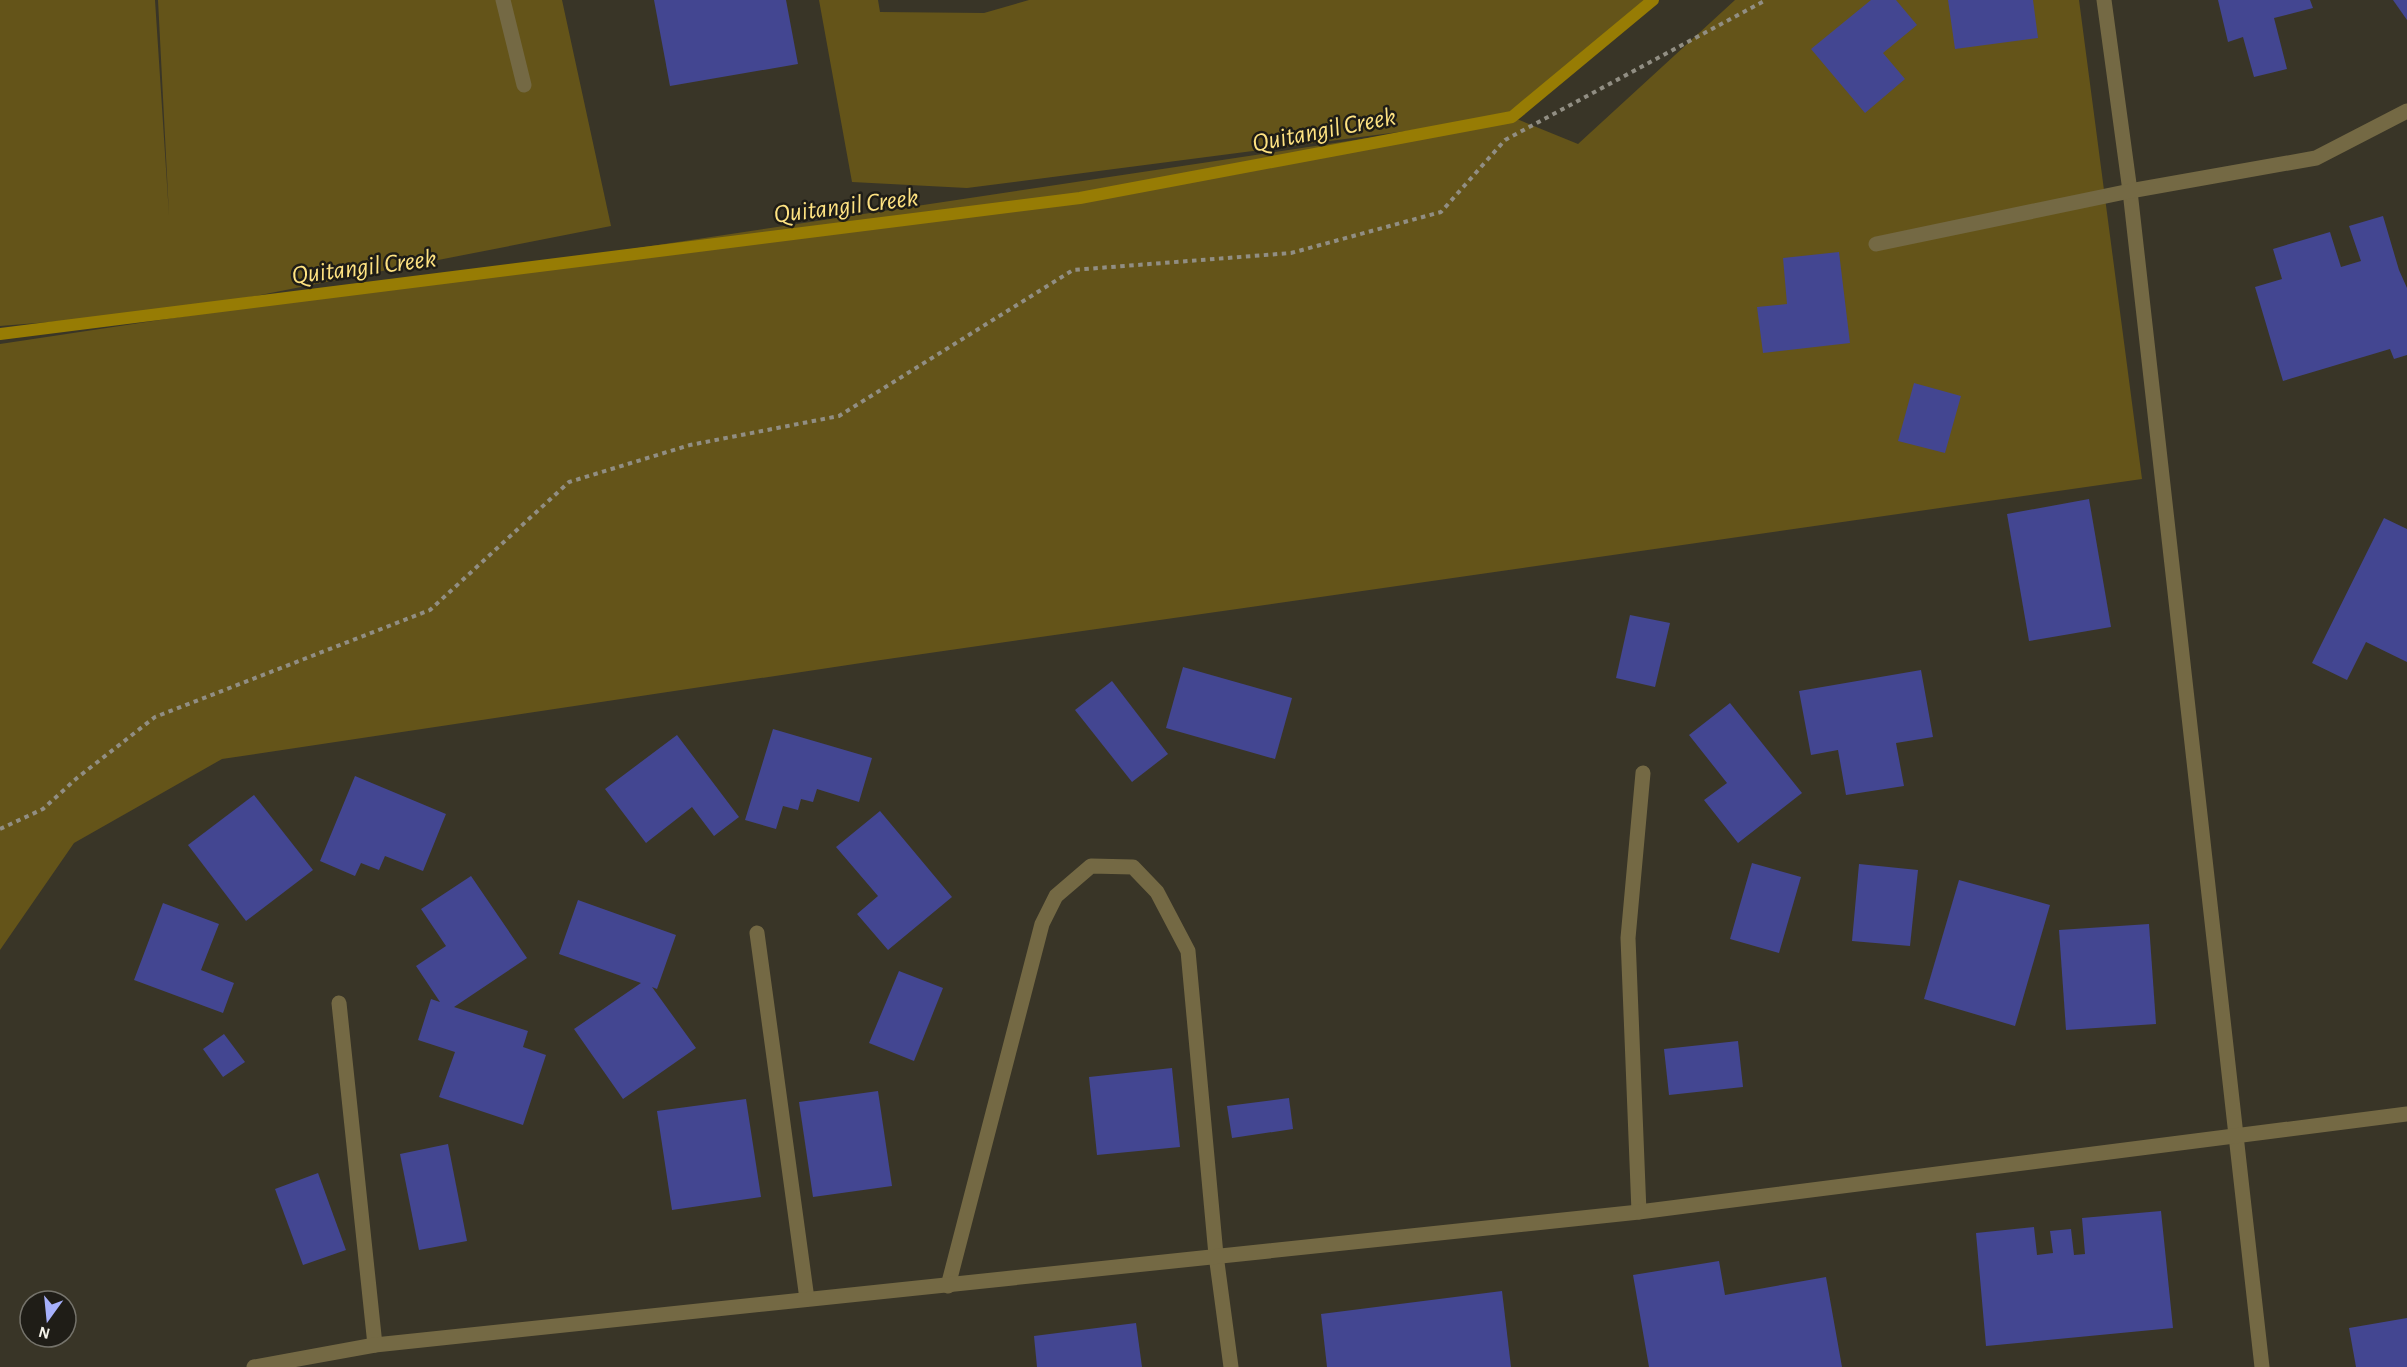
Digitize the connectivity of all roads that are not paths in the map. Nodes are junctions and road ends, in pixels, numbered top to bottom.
1 (502, 0) edge
2 (2103, 0) edge
3 (524, 85) dead end
4 (2407, 111) edge
5 (2130, 191) junction
6 (1876, 244) dead end
7 (1643, 772) dead end
8 (757, 933) dead end
9 (339, 1003) dead end
10 (2407, 1114) edge
11 (2236, 1137) junction
12 (1639, 1212) junction
13 (1216, 1256) junction
14 (948, 1286) junction
15 (807, 1299) junction
16 (375, 1345) junction
17 (265, 1366) edge
18 (1231, 1367) edge
19 (2262, 1367) edge

1 - 3 street
2 - 5 street
4 - 5 street
5 - 6 street
5 - 11 street
7 - 12 street
8 - 15 street
9 - 16 street
10 - 11 street
11 - 12 street
11 - 19 street
12 - 13 street
13 - 14 street
13 - 14 street
13 - 18 street
14 - 15 street
15 - 16 street
16 - 17 street

